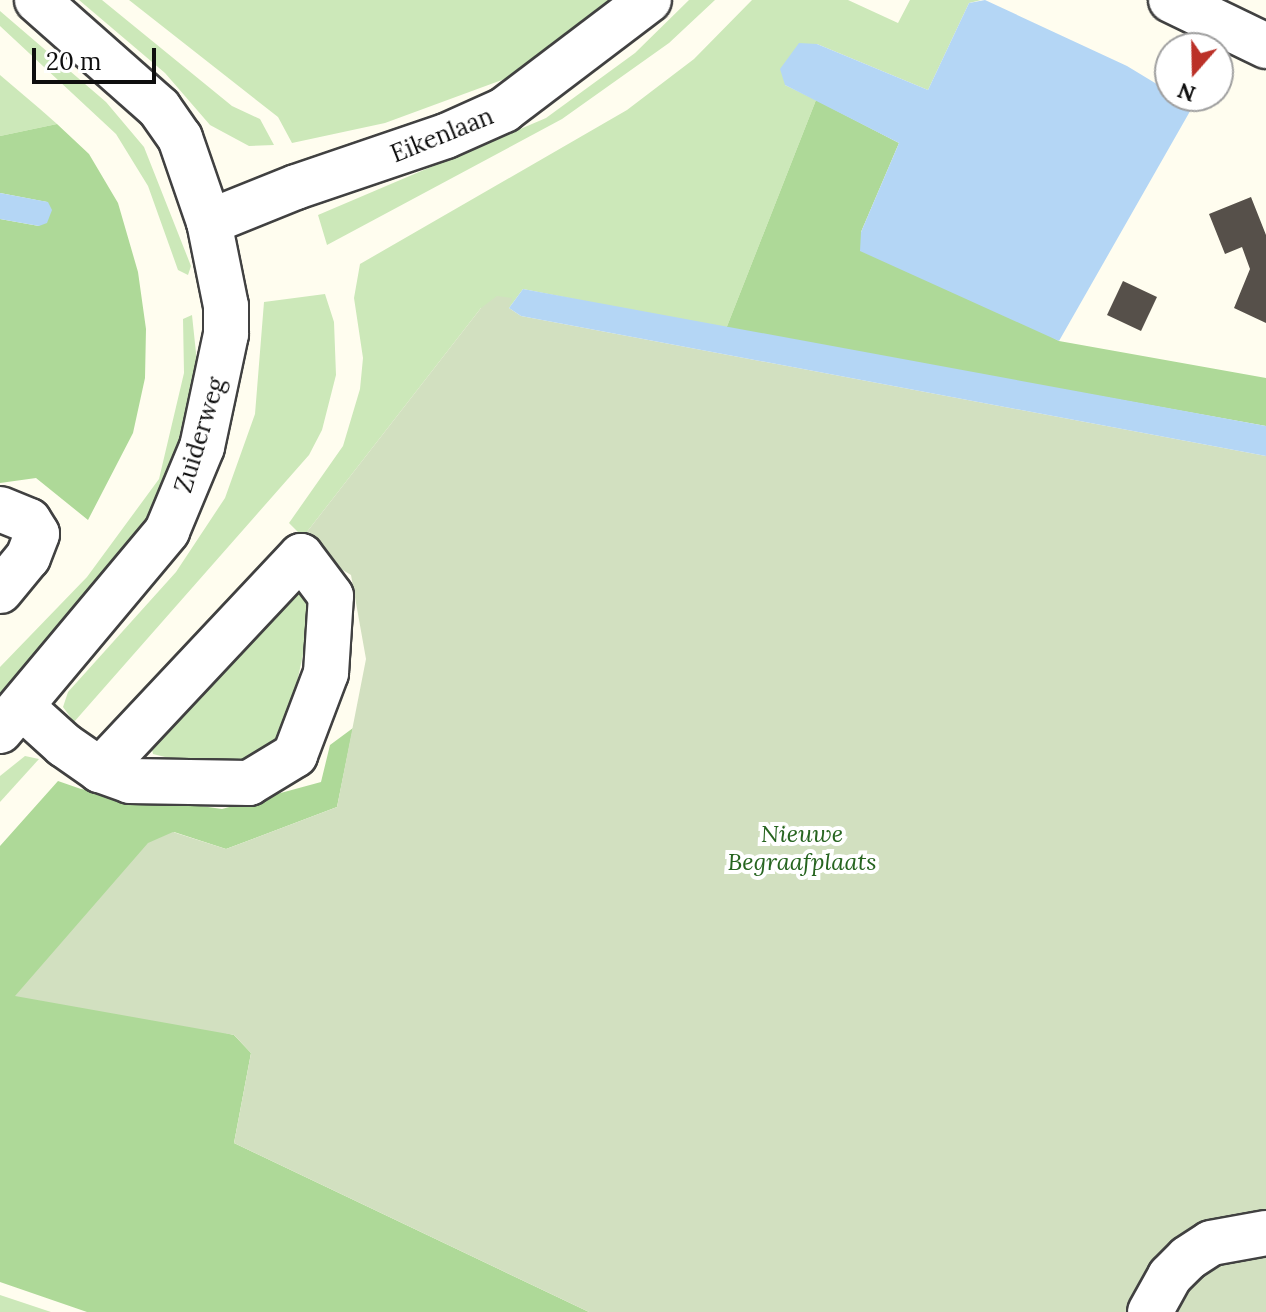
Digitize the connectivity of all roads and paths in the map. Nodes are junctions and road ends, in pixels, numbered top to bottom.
1 (37, 0) edge
2 (649, 0) edge
3 (1171, 0) edge
4 (1266, 46) edge
5 (209, 222) junction
6 (0, 509) edge
7 (0, 591) edge
8 (11, 719) edge
9 (100, 770) junction
10 (1266, 1233) edge
11 (1150, 1312) edge

1 - 5 street, Zuiderweg
2 - 5 street, Eikenlaan
3 - 4 street
5 - 8 street, Zuiderweg
6 - 7 street
8 - 9 street
9 - 9 street
10 - 11 street

